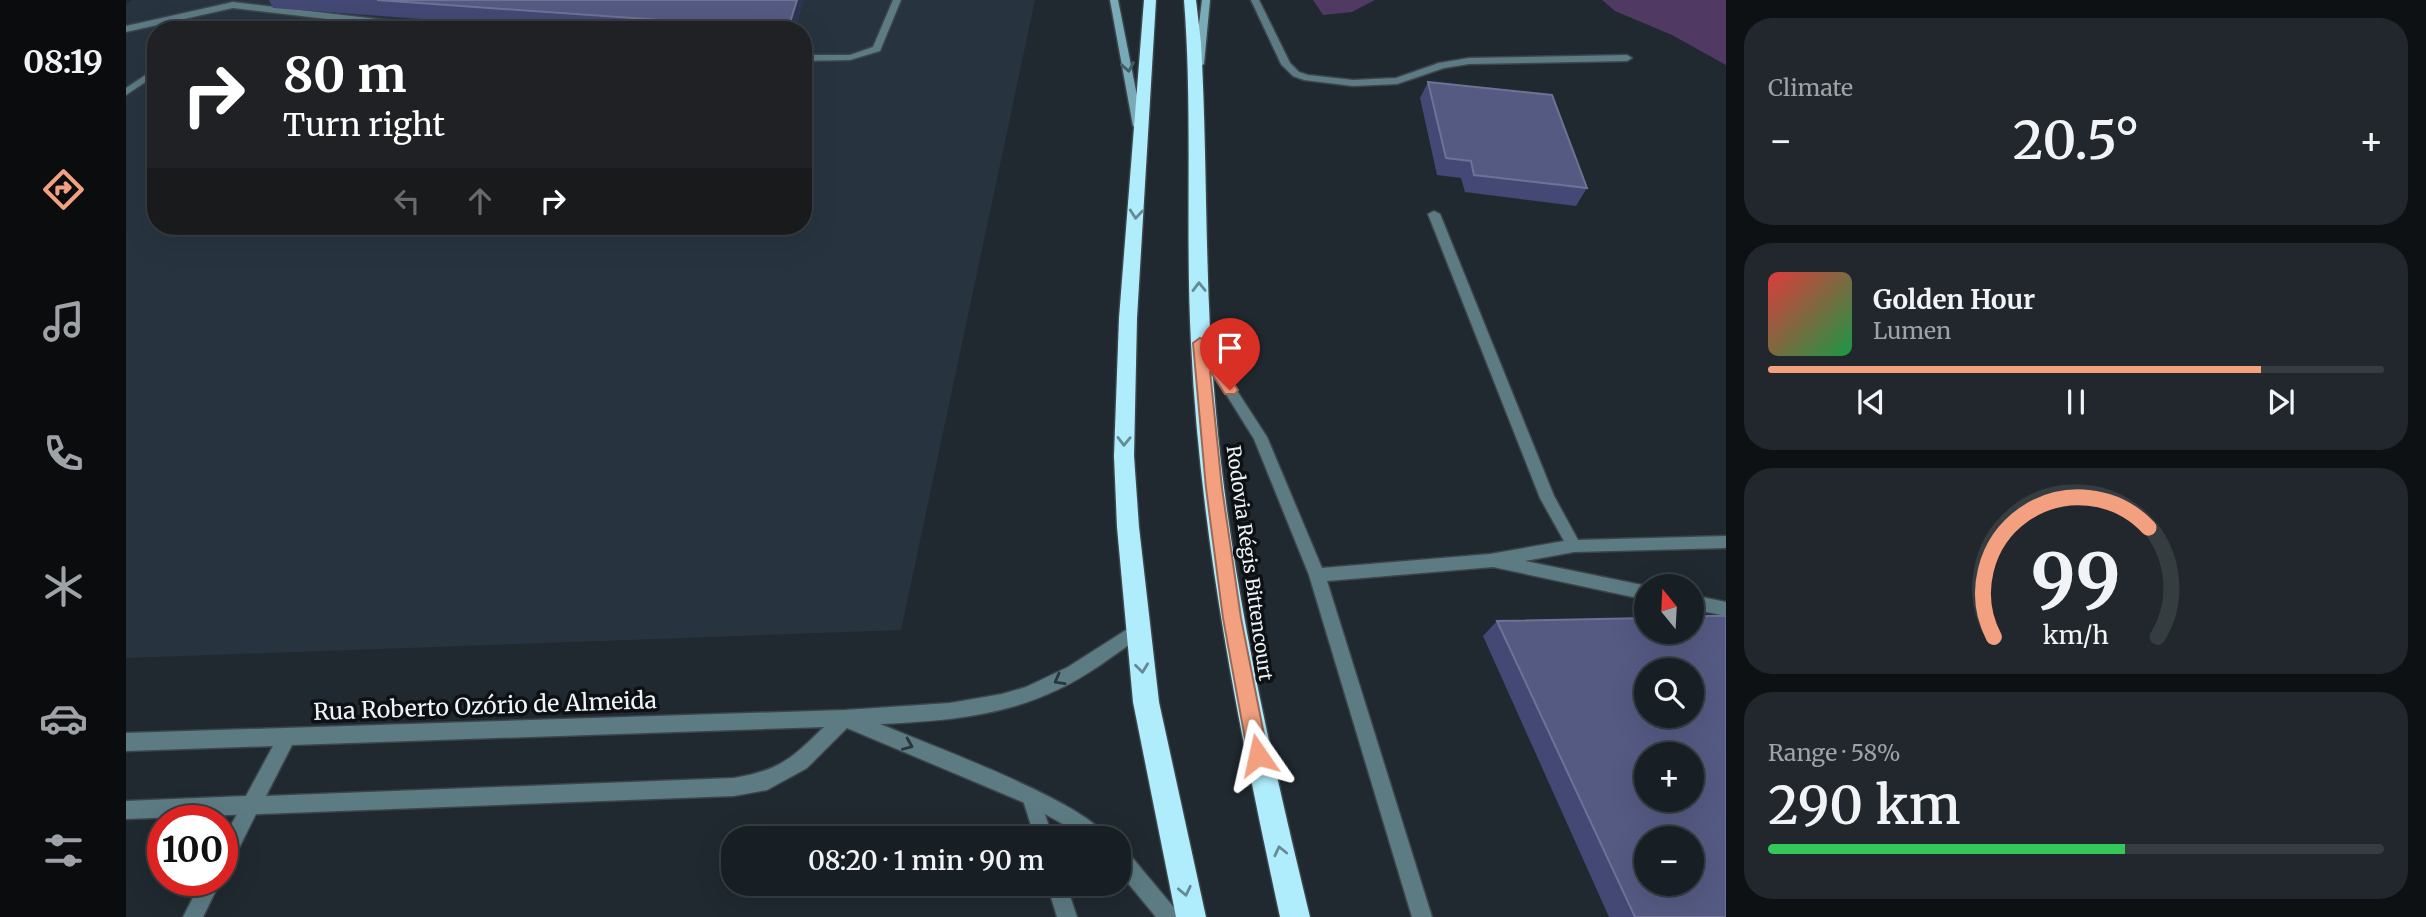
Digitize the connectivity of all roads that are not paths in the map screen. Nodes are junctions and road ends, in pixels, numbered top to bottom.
1 (897, 0) edge
2 (1114, 0) edge
3 (1150, 0) edge
4 (1190, 0) edge
5 (1206, 0) edge
6 (1255, 0) edge
7 (237, 3) edge
8 (160, 21) edge
9 (376, 21) edge
10 (147, 24) edge
11 (126, 29) edge
12 (812, 58) edge
13 (1627, 58) dead end
14 (147, 77) edge
15 (137, 84) junction
16 (147, 85) edge
17 (126, 92) edge
18 (1195, 100) junction
19 (1142, 146) junction
20 (1434, 214) dead end
21 (1200, 343) junction
22 (1726, 542) edge
23 (1574, 546) junction
24 (1490, 561) junction
25 (1317, 575) junction
26 (1634, 590) edge
27 (1704, 604) edge
28 (1726, 609) edge
29 (1137, 630) junction
30 (845, 718) junction
31 (287, 736) junction
32 (126, 742) edge
33 (1031, 797) junction
34 (252, 804) junction
35 (126, 810) edge
36 (1040, 826) edge
37 (1083, 826) edge
38 (238, 831) edge
39 (1131, 872) edge
40 (204, 896) edge
41 (1061, 896) edge
42 (193, 917) edge
43 (1067, 917) edge
44 (1168, 917) edge
45 (1191, 917) edge
46 (1295, 917) edge
47 (1422, 917) edge

1 - 12 street
2 -> 19 main road
3 - 19 highway
4 - 18 highway, Rodovia Régis Bittencourt
5 - 18 main road
6 - 13 street
7 - 8 street
7 - 9 street
10 - 11 street
14 - 15 street
15 - 16 street
15 - 17 street
21 -> 18 highway, Rodovia Régis Bittencourt
19 -> 29 highway
20 - 23 street
21 - 25 street
46 -> 21 highway, Rodovia Régis Bittencourt
22 - 23 street
23 - 24 street
24 - 25 street
24 - 26 street
25 - 47 street
27 - 28 street
29 -> 30 street, Rua Roberto Ozório de Almeida
29 -> 45 highway
30 - 31 street, Rua Roberto Ozório de Almeida
30 -> 33 street, Rua Roberto Ozório de Almeida
30 - 34 street
31 - 32 street, Rua Roberto Ozório de Almeida
31 - 34 street
33 - 36 street
33 - 37 street, Rua Roberto Ozório de Almeida
34 - 35 street
34 - 38 street
39 - 44 street
40 - 42 street
41 - 43 street

